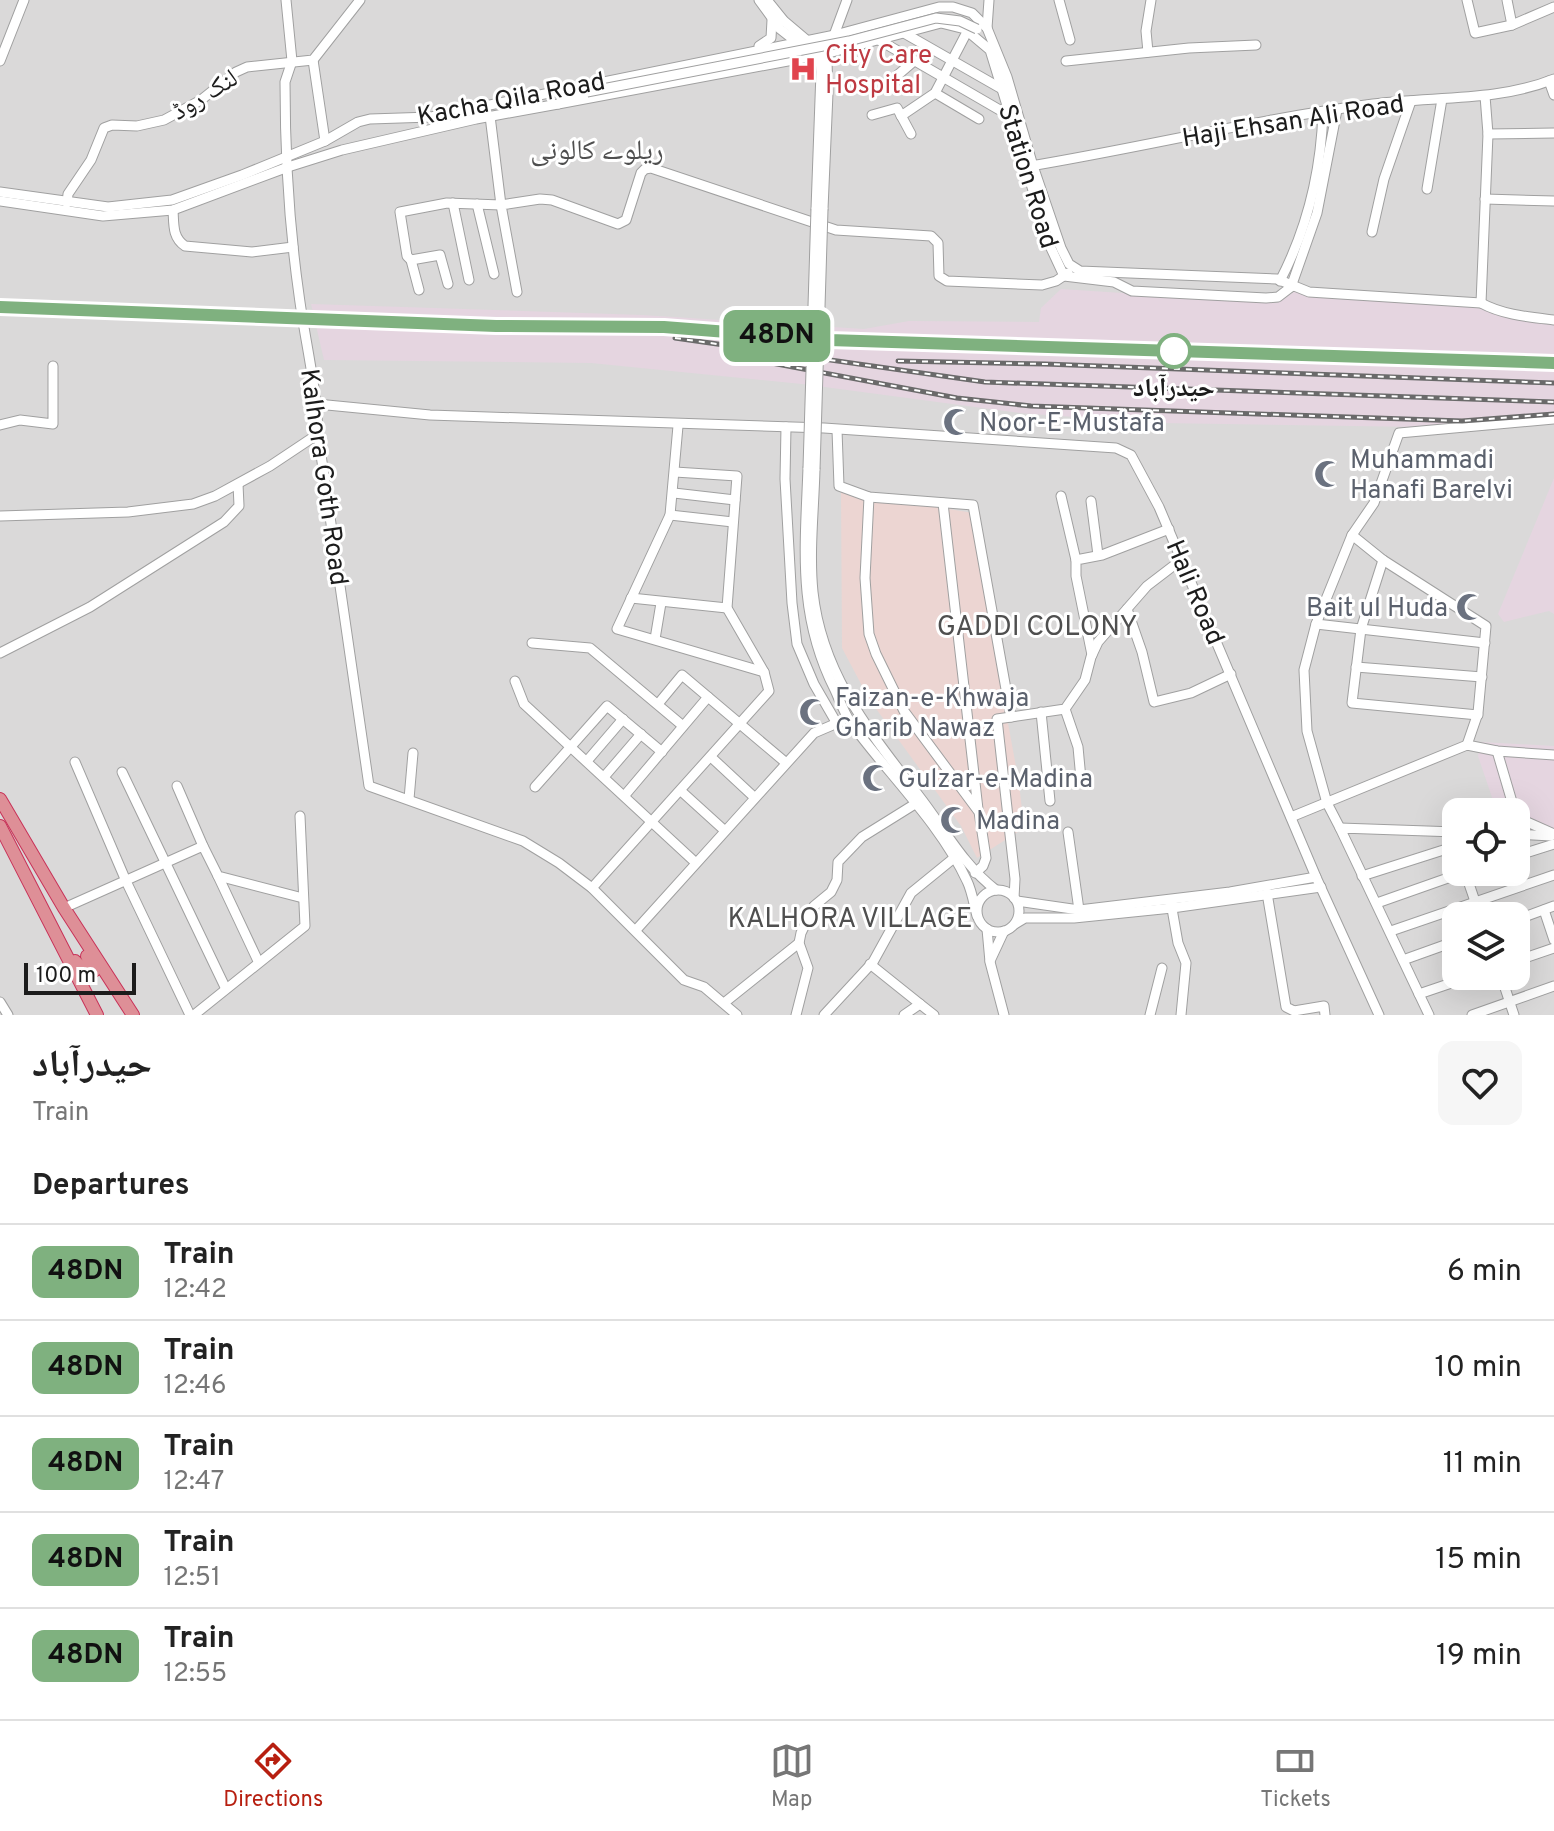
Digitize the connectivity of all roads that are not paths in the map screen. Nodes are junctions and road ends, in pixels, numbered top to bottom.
1 (24, 0) edge
2 (286, 0) edge
3 (360, 0) edge
4 (759, 0) edge
5 (767, 0) edge
6 (847, 0) edge
7 (958, 0) edge
8 (989, 0) edge
9 (1059, 0) edge
10 (1151, 0) edge
11 (1467, 0) edge
12 (1507, 0) edge
13 (946, 6) junction
14 (1554, 7) edge
15 (772, 20) junction
16 (1512, 25) junction
17 (979, 31) junction
18 (904, 33) junction
19 (835, 35) junction
20 (879, 40) junction
21 (1070, 40) dead end
22 (802, 42) junction
23 (1256, 45) dead end
24 (992, 49) junction
25 (1148, 52) junction
26 (741, 53) junction
27 (821, 55) junction
28 (313, 60) junction
29 (952, 60) junction
30 (0, 61) edge
31 (292, 61) junction
32 (914, 61) junction
33 (1066, 61) dead end
34 (943, 77) junction
35 (1551, 80) edge
36 (886, 85) dead end
37 (1002, 89) junction
38 (552, 91) junction
39 (582, 93) junction
40 (935, 93) junction
41 (1554, 95) edge
42 (1485, 96) junction
43 (1442, 99) junction
44 (1411, 101) junction
45 (558, 104) junction
46 (1337, 110) junction
47 (1323, 112) junction
48 (872, 115) dead end
49 (490, 116) junction
50 (901, 116) junction
51 (1010, 116) junction
52 (979, 119) dead end
53 (1554, 133) edge
54 (911, 134) dead end
55 (1488, 134) junction
56 (337, 136) junction
57 (325, 141) junction
58 (342, 150) junction
59 (288, 161) junction
60 (1028, 167) junction
61 (1427, 189) dead end
62 (0, 192) edge
63 (1485, 199) junction
64 (0, 201) edge
65 (1554, 201) edge
66 (67, 203) junction
67 (453, 203) junction
68 (477, 204) junction
69 (501, 205) junction
70 (173, 210) junction
71 (1372, 232) dead end
72 (293, 247) junction
73 (411, 260) junction
74 (1074, 269) junction
75 (494, 274) dead end
76 (1064, 276) junction
77 (469, 280) dead end
78 (1280, 281) junction
79 (448, 284) dead end
80 (1291, 287) junction
81 (419, 290) dead end
82 (517, 292) dead end
83 (1481, 303) junction
84 (1554, 320) edge
85 (53, 366) dead end
86 (317, 404) junction
87 (1554, 419) edge
88 (0, 425) edge
89 (678, 426) junction
90 (786, 427) junction
91 (837, 430) junction
92 (318, 434) junction
93 (812, 469) junction
94 (675, 472) junction
95 (238, 484) junction
96 (674, 493) junction
97 (1061, 496) dead end
98 (869, 497) junction
99 (735, 500) junction
100 (1091, 501) dead end
101 (943, 503) junction
102 (670, 515) junction
103 (0, 516) edge
104 (733, 522) junction
105 (1169, 529) junction
106 (1352, 535) junction
107 (1098, 555) junction
108 (1076, 560) junction
109 (1181, 560) junction
110 (1383, 560) junction
111 (631, 598) junction
112 (661, 603) junction
113 (727, 608) junction
114 (1127, 609) junction
115 (1316, 624) junction
116 (1361, 629) junction
117 (655, 639) junction
118 (532, 643) dead end
119 (1485, 643) junction
120 (0, 653) edge
121 (1092, 655) junction
122 (1356, 667) junction
123 (764, 672) junction
124 (1231, 674) junction
125 (1482, 677) junction
126 (515, 681) dead end
127 (708, 697) junction
128 (658, 704) junction
129 (1065, 709) junction
130 (1041, 712) junction
131 (1478, 715) junction
132 (1011, 717) junction
133 (623, 719) junction
134 (849, 720) junction
135 (836, 722) junction
136 (740, 723) junction
137 (683, 726) junction
138 (641, 734) junction
139 (1467, 745) junction
140 (571, 746) junction
141 (1497, 751) junction
142 (662, 752) junction
143 (413, 753) dead end
144 (1554, 755) edge
145 (711, 757) junction
146 (587, 761) junction
147 (75, 762) dead end
148 (785, 762) junction
149 (122, 772) dead end
150 (604, 777) junction
151 (1081, 779) dead end
152 (177, 786) dead end
153 (535, 787) dead end
154 (681, 791) junction
155 (625, 795) junction
156 (754, 797) junction
157 (1511, 798) edge
158 (0, 799) edge
159 (409, 799) junction
160 (1050, 801) dead end
161 (1327, 803) junction
162 (915, 804) junction
163 (979, 812) junction
164 (300, 816) dead end
165 (1291, 817) junction
166 (653, 822) junction
167 (1530, 823) edge
168 (0, 826) edge
169 (1340, 828) junction
170 (724, 830) junction
171 (1068, 832) dead end
172 (1442, 832) edge
173 (1530, 834) edge
174 (1554, 835) edge
175 (1554, 844) edge
176 (203, 846) junction
177 (1442, 850) edge
178 (1530, 852) edge
179 (954, 858) junction
180 (166, 862) junction
181 (696, 863) junction
182 (975, 873) junction
183 (1554, 875) edge
184 (218, 876) junction
185 (1362, 876) junction
186 (1316, 877) junction
187 (1442, 880) edge
188 (126, 881) junction
189 (1470, 886) edge
190 (1321, 887) junction
191 (592, 888) junction
192 (996, 890) junction
193 (1267, 893) junction
194 (303, 898) junction
195 (1016, 899) junction
196 (1475, 900) junction
197 (1377, 903) junction
198 (1171, 904) junction
199 (64, 908) junction
200 (1549, 908) edge
201 (1079, 910) junction
202 (1530, 915) edge
203 (977, 916) junction
204 (1015, 924) junction
205 (78, 927) junction
206 (987, 929) junction
207 (636, 930) junction
208 (1004, 931) junction
209 (1391, 931) junction
210 (57, 940) junction
211 (1554, 940) edge
212 (799, 943) junction
213 (1442, 946) edge
214 (1554, 948) edge
215 (1530, 956) edge
216 (1403, 960) junction
217 (258, 961) junction
218 (990, 962) junction
219 (870, 964) junction
220 (1162, 968) dead end
221 (1442, 986) edge
222 (1554, 986) edge
223 (225, 987) junction
224 (1505, 990) edge
225 (1419, 994) junction
226 (1509, 1001) junction
227 (0, 1002) edge
228 (724, 1003) junction
229 (920, 1004) junction
230 (8, 1015) edge
231 (97, 1015) edge
232 (133, 1015) edge
233 (192, 1015) edge
234 (737, 1015) edge
235 (796, 1015) edge
236 (824, 1015) edge
237 (904, 1015) edge
238 (934, 1015) edge
239 (1004, 1015) edge
240 (1150, 1015) edge
241 (1181, 1015) edge
242 (1325, 1015) edge
243 (1379, 1015) edge
244 (1429, 1015) edge
245 (1472, 1015) edge
246 (1514, 1015) edge

1 - 30 street
2 - 31 street, Kalhora Goth Road
3 - 28 street
4 - 15 street
5 - 22 street
6 - 19 street
7 - 13 street
8 - 17 street
9 - 21 street
10 - 25 street
11 - 16 street
12 - 16 street
13 - 17 street, Station Road
13 - 19 street
14 - 16 street
15 - 22 street
15 - 26 street
17 - 18 street
17 - 24 street, Station Road
17 - 24 street
17 - 29 street
17 - 39 street, bridge
18 - 20 street
18 - 29 street
19 - 22 street
19 - 27 street
20 - 27 street
20 - 32 street
22 - 26 street, Kacha Qila Road
22 - 27 street
23 - 25 street
24 - 37 street, Station Road
24 - 60 street, Station Road
25 - 33 street
26 - 38 street, Kacha Qila Road
27 - 45 street, Kacha Qila Road
27 - 93 street, bridge
28 - 31 street, لنک روڈ
28 - 57 street
29 - 34 street
29 - 37 street
31 - 59 street, Kalhora Goth Road
31 - 66 street, لنک روڈ
32 - 34 street
32 - 36 street
34 - 40 street
34 - 51 street
35 - 41 street
35 - 42 street, Haji Ehsan Ali Road
37 - 51 street, Station Road
38 - 39 street
38 - 56 street, Kacha Qila Road
39 - 45 street
40 - 50 street
40 - 52 street
42 - 43 street, Haji Ehsan Ali Road
42 - 55 street
43 - 44 street, Haji Ehsan Ali Road
43 - 61 street
44 - 46 street, Haji Ehsan Ali Road
44 - 71 street
45 - 49 street, Kacha Qila Road
46 - 47 street, Haji Ehsan Ali Road
46 - 80 street
47 - 60 street, Haji Ehsan Ali Road
47 - 78 street
48 - 50 street
49 - 58 street, Kacha Qila Road
49 - 69 street
50 - 54 street
51 - 60 street, Station Road
53 - 55 street
55 - 63 street
56 - 57 street, Kacha Qila Road
56 - 58 street
57 - 59 street, Kacha Qila Road
58 - 59 street, Kacha Qila Road
59 - 66 street, Kacha Qila Road
59 - 70 street, Kacha Qila Road
59 - 72 street, Kalhora Goth Road
60 - 74 street, Station Road
60 - 76 street, Station Road
62 - 66 street, Kacha Qila Road
63 - 65 street
63 - 83 street
64 - 70 street, Kacha Qila Road
67 - 68 street
67 - 73 street
67 - 77 street
68 - 69 street
68 - 75 street
69 - 76 street
69 - 82 street
70 - 72 street
72 - 86 street, Kalhora Goth Road
73 - 79 street
73 - 81 street
74 - 76 street
74 - 78 street, Station Road
76 - 80 street, Station Road
78 - 80 street
80 - 83 street, Station Road
83 - 84 street, Station Road
85 - 88 street
86 - 89 street, Hali Road
86 - 92 street, Kalhora Goth Road
87 - 106 street
89 - 90 street, Hali Road
89 - 94 street
90 - 91 street, Hali Road
90 - 135 street
91 - 98 street
91 - 105 street, Hali Road
92 - 95 street
92 - 159 street, Kalhora Goth Road
93 - 134 street
93 - 182 street
94 - 96 street
94 - 99 street
95 - 103 street
95 - 120 street
96 - 99 street
96 - 102 street
97 - 108 street
98 - 101 street
98 - 163 street
99 - 104 street
100 - 107 street
101 - 132 street
101 - 163 street
102 - 104 street
102 - 111 street
104 - 113 street
105 - 107 street
105 - 109 street, Hali Road
106 - 110 street
106 - 115 street
107 - 108 street
108 - 121 street
109 - 114 street
109 - 124 street, Hali Road
110 - 116 street
110 - 119 street
111 - 112 street
111 - 117 street
112 - 113 street
112 - 117 street
113 - 123 street
114 - 121 street
114 - 124 street
115 - 116 street
115 - 161 street
116 - 119 street
116 - 122 street
117 - 123 street
118 - 128 street
119 - 125 street
121 - 129 street
122 - 125 street
122 - 131 street
123 - 136 street
124 - 165 street, Hali Road
125 - 131 street
126 - 140 street
127 - 128 street
127 - 136 street
127 - 137 street
128 - 137 street
129 - 130 street
129 - 151 street
130 - 132 street
130 - 160 street
131 - 139 street
132 - 195 street
133 - 138 street
133 - 140 street
133 - 146 street
134 - 135 street
134 - 162 street
135 - 148 street
136 - 145 street
136 - 148 street
137 - 142 street
138 - 142 street
138 - 150 street
139 - 141 street
139 - 161 street
140 - 146 street
140 - 153 street
141 - 144 street
141 - 157 street
142 - 155 street
143 - 159 street
145 - 154 street
145 - 156 street
146 - 150 street
147 - 188 street
148 - 156 street
149 - 180 street
150 - 155 street
152 - 176 street
154 - 166 street
154 - 170 street
155 - 166 street
156 - 170 street
158 - 199 highway
159 - 191 street
161 - 165 street
161 - 169 street
162 - 179 street
162 - 212 street
163 - 182 street
164 - 194 street
165 - 186 street, Hali Road
166 - 181 street
166 - 191 street
167 - 174 street
168 - 210 highway
169 - 172 street
169 - 185 street
170 - 181 street
171 - 201 street
173 - 174 street
175 - 178 street
176 - 180 street
176 - 184 street
177 - 185 street
179 - 203 street
179 - 219 street
180 - 188 street
180 - 223 street
181 - 207 street
182 - 192 street
183 - 196 street
184 - 194 street
184 - 217 street
185 - 197 street
186 - 190 street, Hali Road
186 - 198 street
187 - 197 street
188 - 199 street
188 - 233 street
189 - 196 street
190 - 193 street
190 - 243 street, Hali Road
191 - 207 street
192 - 195 street
192 - 203 street
193 - 198 street
193 - 242 street
194 - 217 street
195 - 201 street
195 - 204 street
196 - 209 street
197 - 209 street
198 - 201 street
198 - 204 street
198 - 241 street
199 - 205 highway
200 - 202 street
200 - 211 street
203 - 206 street
204 - 208 street
205 - 210 highway
205 - 232 highway
206 - 208 street
206 - 218 street
207 - 228 street
208 - 218 street
209 - 216 street
210 - 231 highway
212 - 228 street
212 - 235 street
213 - 216 street
214 - 215 street
216 - 225 street
217 - 223 street
218 - 239 street
219 - 229 street
219 - 236 street
220 - 240 street
221 - 225 street
222 - 226 street
223 - 233 street
224 - 226 street
225 - 244 street
226 - 245 street
226 - 246 street
227 - 230 street
228 - 234 street
229 - 237 street
229 - 238 street

